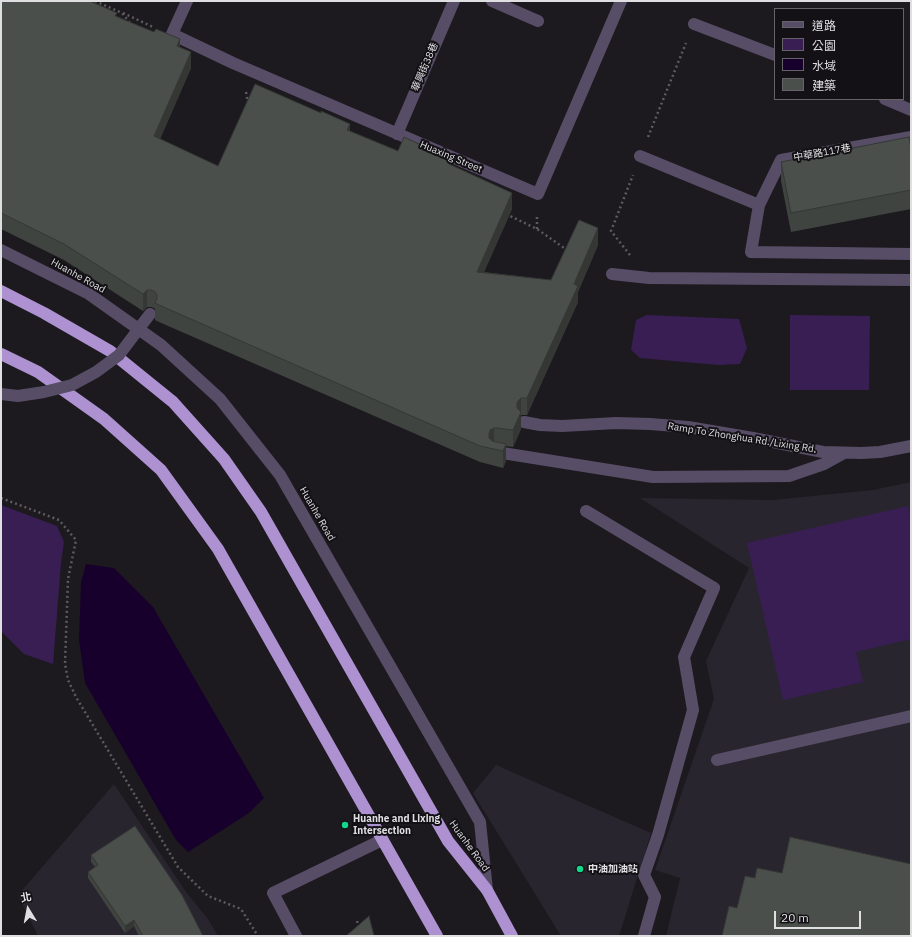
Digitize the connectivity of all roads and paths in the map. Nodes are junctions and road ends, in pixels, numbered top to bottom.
1 (186, 1) edge
2 (454, 1) edge
3 (492, 1) edge
4 (621, 1) edge
5 (122, 13) dead end
6 (538, 21) dead end
7 (694, 24) joint
8 (172, 34) junction
9 (774, 55) edge
10 (887, 100) edge
11 (911, 110) edge
12 (396, 134) junction
13 (911, 137) edge
14 (640, 156) junction
15 (759, 204) junction
16 (502, 212) edge
17 (611, 231) dead end
18 (1, 250) edge
19 (567, 250) junction
20 (573, 253) edge
21 (911, 254) edge
22 (564, 255) edge
23 (612, 274) dead end
24 (911, 280) edge
25 (1, 291) edge
26 (150, 314) dead end
27 (1, 354) edge
28 (1, 394) edge
29 (524, 422) dead end
30 (911, 446) edge
31 (496, 452) edge
32 (844, 453) junction
33 (1, 498) edge
34 (586, 511) dead end
35 (911, 716) edge
36 (717, 760) dead end
37 (382, 840) junction
38 (487, 890) junction
39 (357, 921) dead end
40 (359, 929) edge
41 (258, 936) edge
42 (296, 936) edge
43 (436, 936) edge
44 (512, 936) edge
45 (644, 936) edge

1 - 8 street
2 - 12 street, 華興街38巷
3 - 6 street
4 - 12 street, Huaxing Street
5 - 8 path
7 - 9 street
7 - 14 path
8 - 12 street, Huaxing Street
10 - 11 street
13 - 15 street, 中華路117巷
14 - 15 street
14 - 17 path
15 - 21 street, 中華路117巷
16 - 19 path
18 - 38 street, Huanhe Road
19 - 20 path
19 - 22 path
23 - 24 street
25 - 38 highway, Huanhe Road
26 - 28 street, bridge
27 - 37 highway
29 - 32 street, Ramp To Zhonghua Rd./Lixing Rd.
30 - 32 street, Ramp To Zhonghua Rd./Lixing Rd.
31 - 32 street
33 - 41 path
34 - 45 street
35 - 36 street
37 - 42 street
37 - 43 highway
38 - 44 highway, Huanhe Road
39 - 40 path

